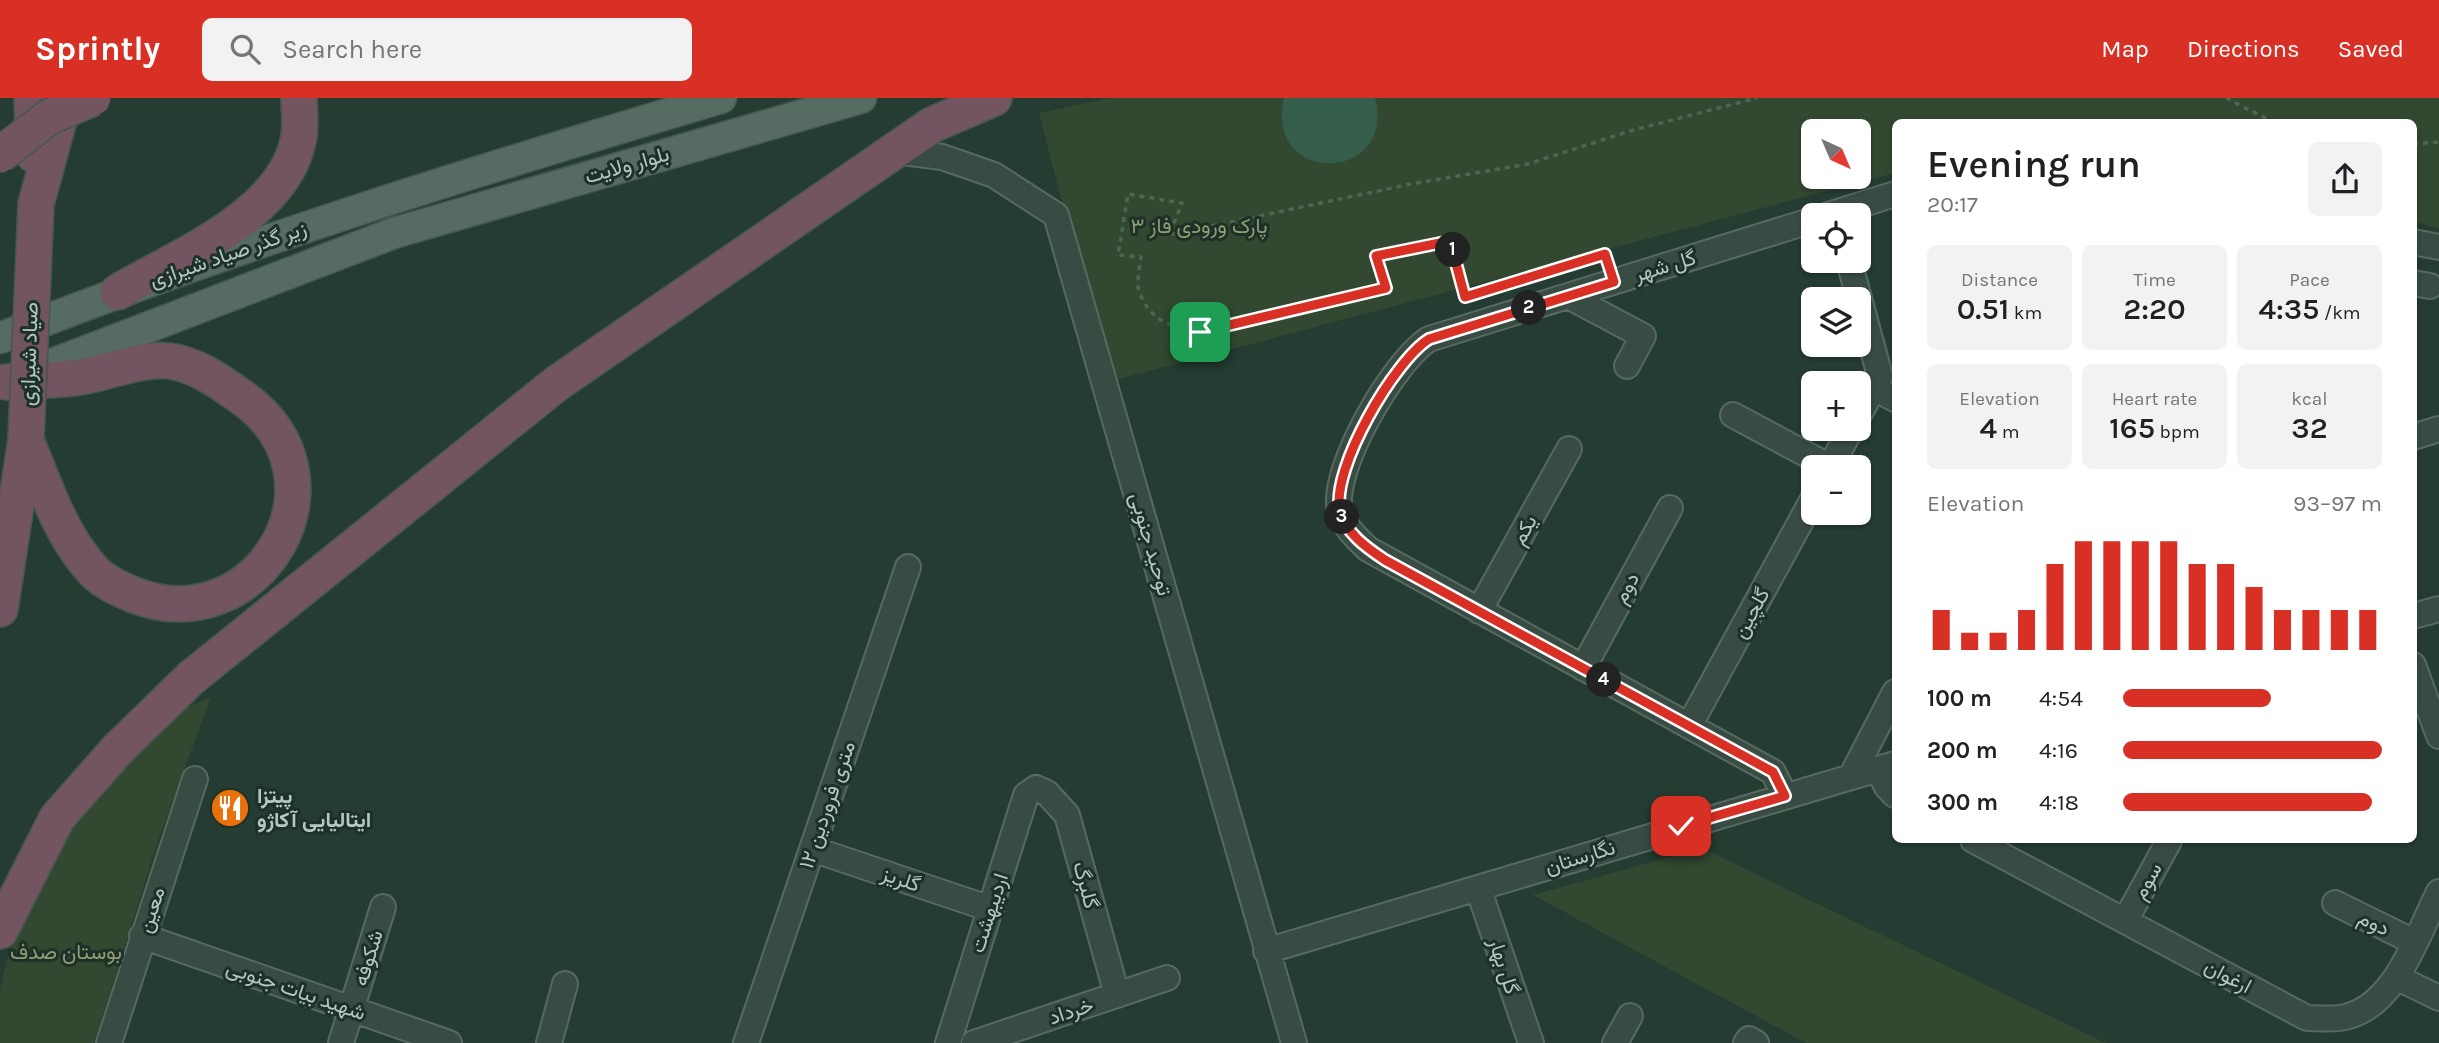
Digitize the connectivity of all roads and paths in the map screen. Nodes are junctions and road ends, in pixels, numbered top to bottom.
1 (32, 98) edge
2 (65, 98) edge
3 (93, 98) edge
4 (299, 98) edge
5 (721, 98) edge
6 (861, 98) edge
7 (994, 98) edge
8 (1757, 98) edge
9 (2226, 98) edge
10 (2267, 119) edge
11 (2439, 142) edge
12 (2417, 144) edge
13 (895, 151) junction
14 (0, 155) edge
15 (1892, 198) edge
16 (36, 204) junction
17 (1871, 204) edge
18 (1801, 225) edge
19 (394, 233) joint
20 (2417, 243) edge
21 (2439, 247) edge
22 (1852, 273) edge
23 (1614, 282) junction
24 (118, 292) junction
25 (1568, 296) junction
26 (0, 338) edge
27 (1627, 366) dead end
28 (3, 384) edge
29 (1884, 393) edge
30 (1733, 415) dead end
31 (2439, 429) edge
32 (2417, 437) edge
33 (26, 440) junction
34 (1569, 449) dead end
35 (1808, 455) edge
36 (1670, 508) dead end
37 (1801, 521) edge
38 (908, 567) dead end
39 (0, 609) edge
40 (2439, 609) edge
41 (1479, 611) junction
42 (2417, 615) edge
43 (1583, 668) junction
44 (1892, 698) edge
45 (2418, 700) edge
46 (1689, 726) junction
47 (2439, 737) edge
48 (1887, 766) edge
49 (1851, 776) junction
50 (195, 779) dead end
51 (1036, 788) joint
52 (1892, 792) edge
53 (1785, 796) junction
54 (1979, 843) edge
55 (2168, 843) edge
56 (812, 849) junction
57 (1478, 888) junction
58 (2439, 892) edge
59 (2335, 903) dead end
60 (383, 907) dead end
61 (990, 909) junction
62 (2125, 921) junction
63 (0, 931) edge
64 (142, 936) junction
65 (2414, 942) junction
66 (1266, 951) junction
67 (1167, 978) dead end
68 (2398, 978) junction
69 (565, 984) dead end
70 (1117, 995) junction
71 (2439, 998) edge
72 (352, 1010) junction
73 (1630, 1016) dead end
74 (108, 1043) edge
75 (341, 1043) edge
76 (449, 1043) edge
77 (549, 1043) edge
78 (746, 1043) edge
79 (948, 1043) edge
80 (974, 1043) edge
81 (1294, 1043) edge
82 (1531, 1043) edge
83 (1615, 1043) edge
84 (1746, 1043) edge
85 (1756, 1043) edge

1 - 16 highway, صیاد شیرازی
2 - 16 highway
3 - 14 highway, bridge
4 - 24 highway
5 - 24 main road, زیر گذر صیاد شیرازی
6 - 19 main road, بلوار ولایت
7 - 13 highway
8 - 23 path
9 - 10 path
11 - 12 path
13 - 63 highway
13 - 66 street, توحید جنوبی
15 - 17 street, گل شهر
16 - 33 highway, صیاد شیرازی, bridge
18 - 23 street, گل شهر
19 - 28 main road, زیر گذر صیاد شیرازی
20 - 21 street
22 - 29 street
23 - 25 street, گل شهر
24 - 26 main road, زیر گذر صیاد شیرازی
25 - 27 street
25 - 41 street, گل شهر
28 - 33 highway
30 - 35 street
31 - 32 street
33 - 39 highway, صیاد شیرازی
34 - 41 street, یکم
36 - 43 street, دوم
37 - 46 street, گلچین
38 - 56 street, ۱۲ متری فروردین
40 - 42 street
41 - 43 street
43 - 46 street
44 - 49 street
45 - 47 street
46 - 53 street
48 - 49 street, نگارستان
48 - 52 street
49 - 53 street, نگارستان
50 - 64 street, معین
51 - 61 street, اردیبهشت
51 - 70 street, گلبرگ
53 - 57 street, نگارستان
54 - 62 street, ارغوان
55 - 62 street, سوم
56 - 61 street, گلریز
56 - 78 street, ۱۲ متری فروردین
57 - 66 street, نگارستان
57 - 82 street, گل بهار
58 - 65 street, ارغوان
59 - 65 street, دوم
60 - 72 street, شکوفه
61 - 79 street, اردیبهشت
62 - 68 street, ارغوان
64 - 72 street, شهید بیات جنوبی
64 - 74 street, معین
65 - 68 street, ارغوان
66 - 81 street, توحید جنوبی
67 - 70 street, خرداد
68 - 71 street
69 - 77 street
70 - 80 street, خرداد
72 - 75 street, شکوفه
72 - 76 street, شهید بیات جنوبی
73 - 83 street
84 - 85 street

